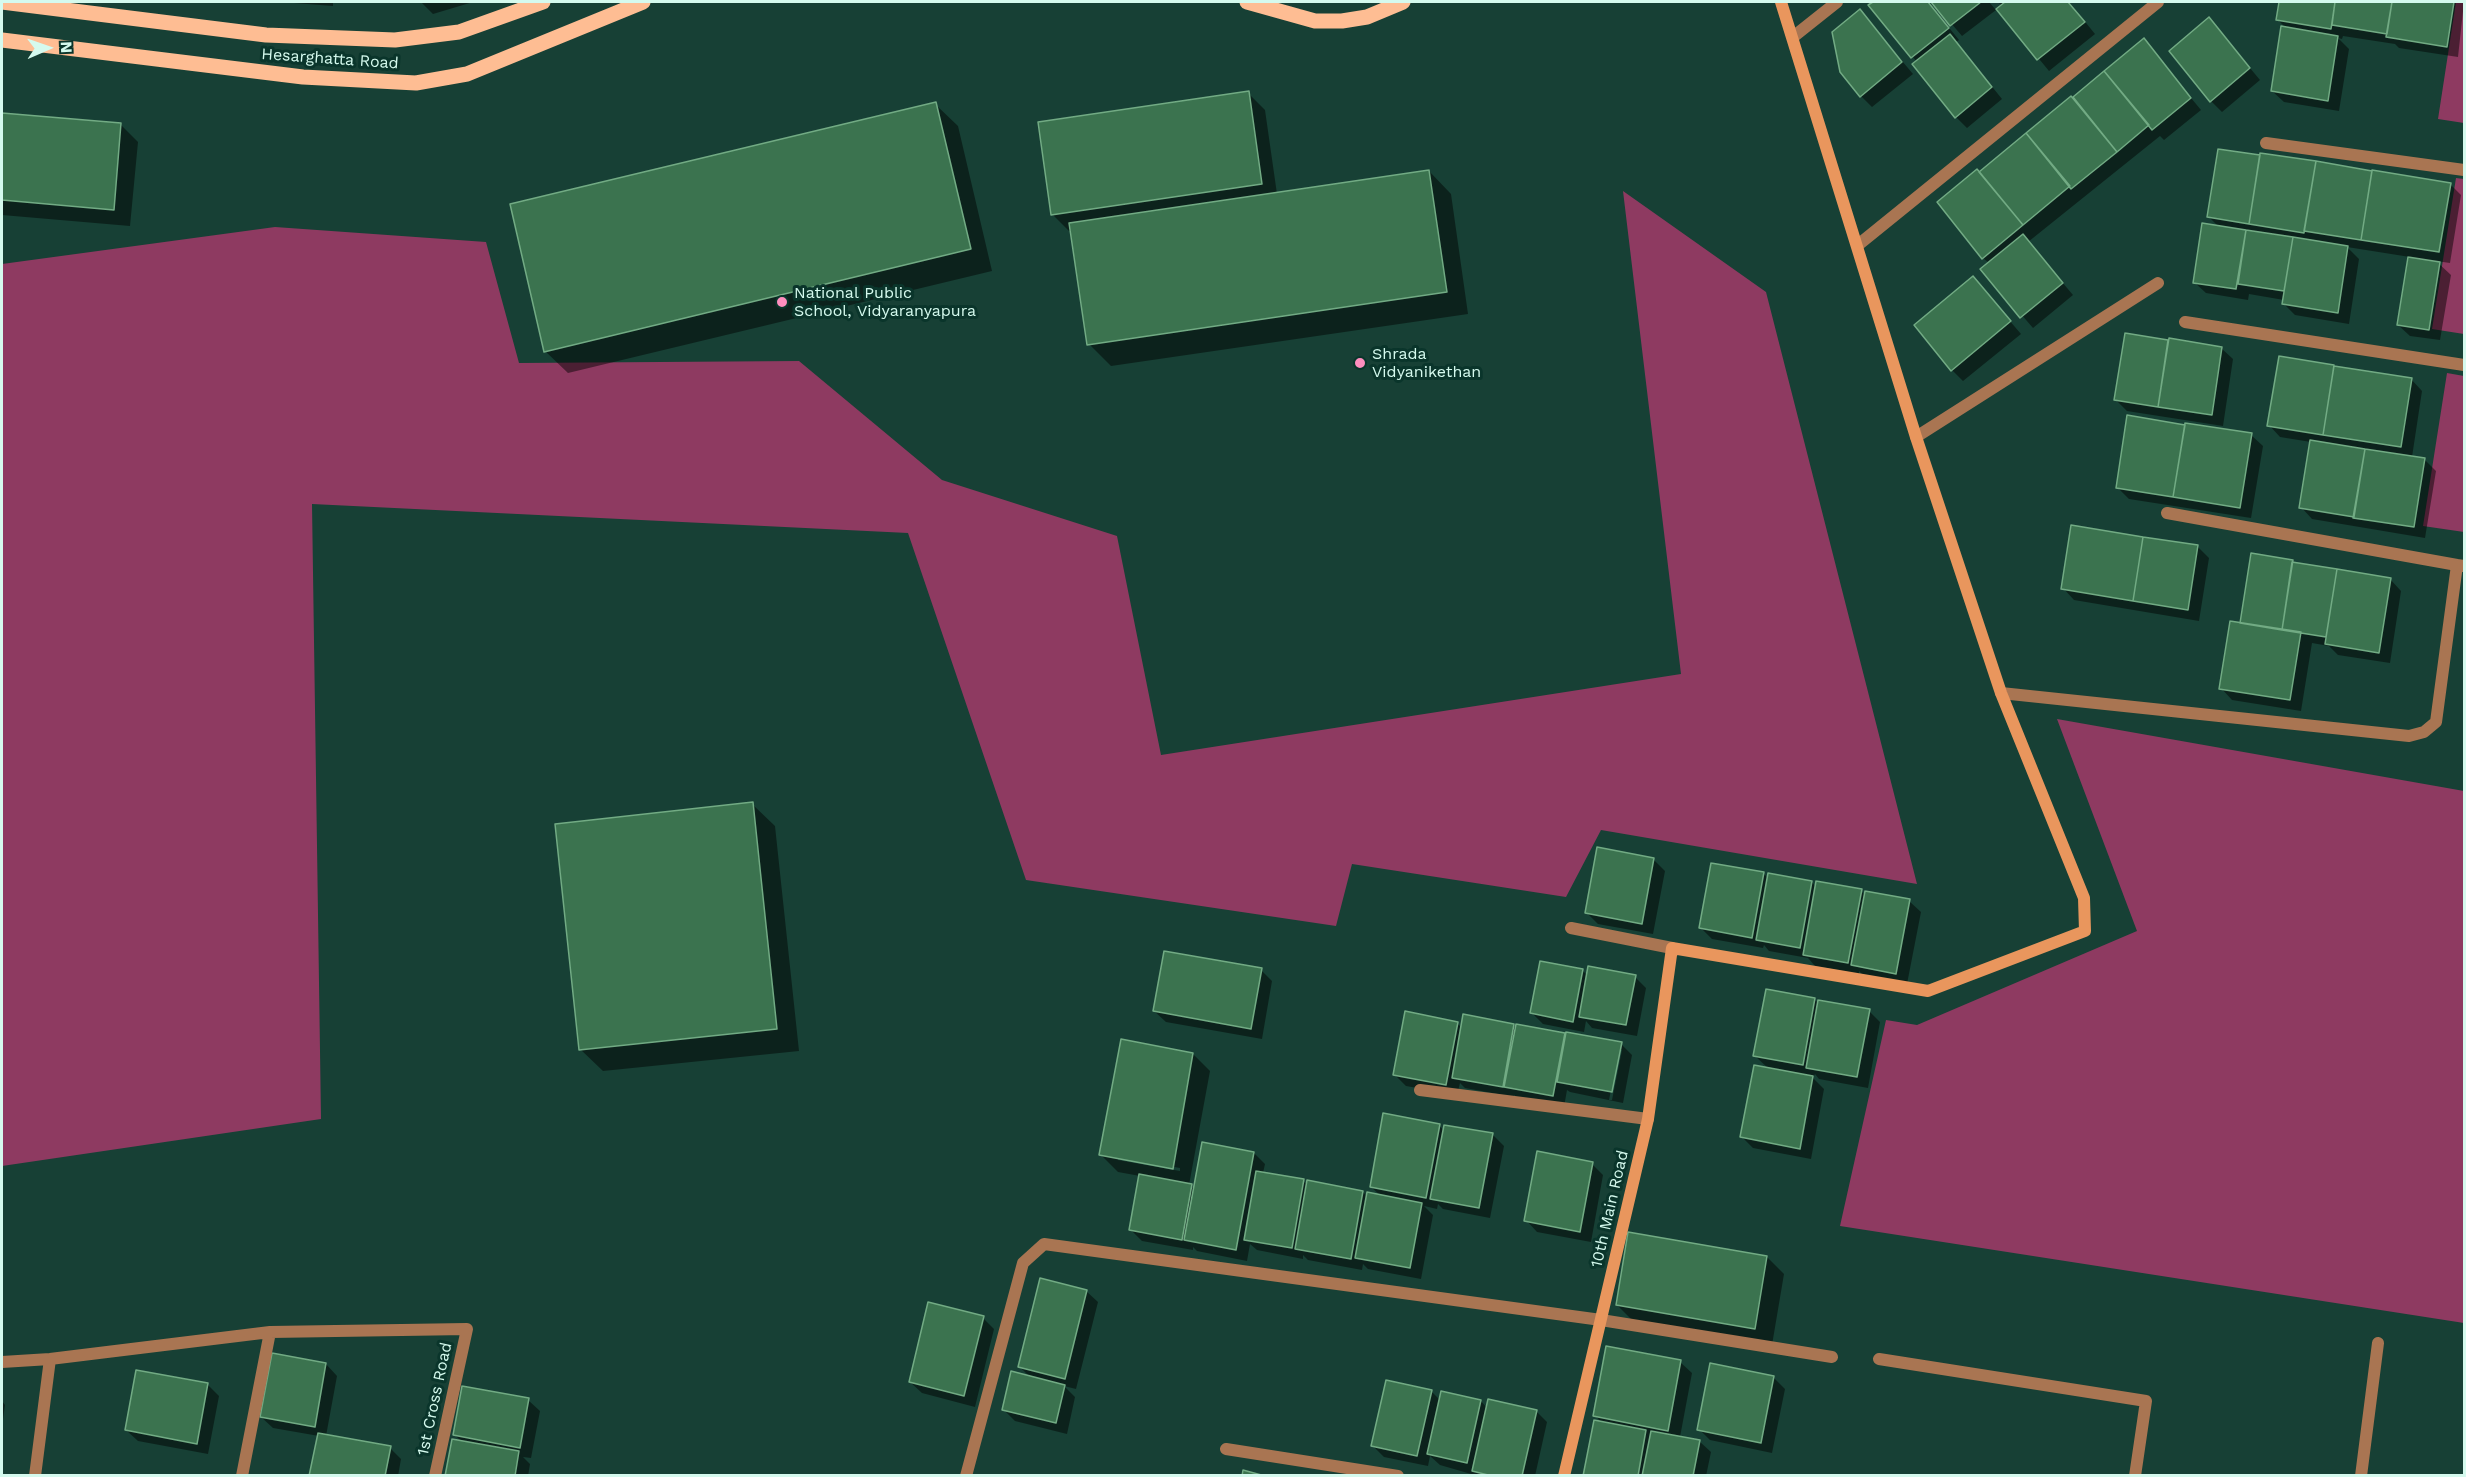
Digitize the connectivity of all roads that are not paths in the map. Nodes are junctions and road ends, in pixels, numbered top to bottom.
1 (2, 2) edge
2 (543, 2) edge
3 (643, 2) edge
4 (1247, 2) edge
5 (1403, 2) edge
6 (1781, 2) edge
7 (1837, 2) edge
8 (2158, 2) edge
9 (1793, 37) junction
10 (2, 40) edge
11 (2266, 143) dead end
12 (2464, 170) edge
13 (1858, 245) junction
14 (2158, 283) dead end
15 (2186, 322) dead end
16 (2464, 365) edge
17 (1916, 437) junction
18 (2167, 513) dead end
19 (2461, 565) edge
20 (2001, 693) junction
21 (1571, 928) dead end
22 (1672, 948) junction
23 (1420, 1090) dead end
24 (1648, 1119) junction
25 (1601, 1320) junction
26 (270, 1332) junction
27 (2378, 1342) dead end
28 (1832, 1357) dead end
29 (50, 1359) junction
30 (1879, 1359) dead end
31 (2, 1362) edge
32 (1226, 1449) dead end
33 (35, 1476) edge
34 (242, 1476) edge
35 (435, 1476) edge
36 (966, 1476) edge
37 (1398, 1476) edge
38 (1564, 1476) edge
39 (2135, 1476) edge
40 (2361, 1476) edge

1 - 2 main road, Hesarghatta Road
3 - 10 main road, Hesarghatta Road
4 - 5 main road
6 - 9 street
7 - 9 street
8 - 13 street
9 - 13 street
11 - 12 street
13 - 17 street
14 - 17 street
15 - 16 street
17 - 20 street
18 - 19 street
19 - 20 street
20 - 22 street
21 - 22 street
22 - 24 street, 10th Main Road
23 - 24 street
24 - 25 street, 10th Main Road
25 - 28 street
25 - 36 street
25 - 38 street, 10th Main Road
26 - 29 street
26 - 34 street
26 - 35 street, 1st Cross Road
27 - 40 street
29 - 31 street
29 - 33 street
30 - 39 street
32 - 37 street

